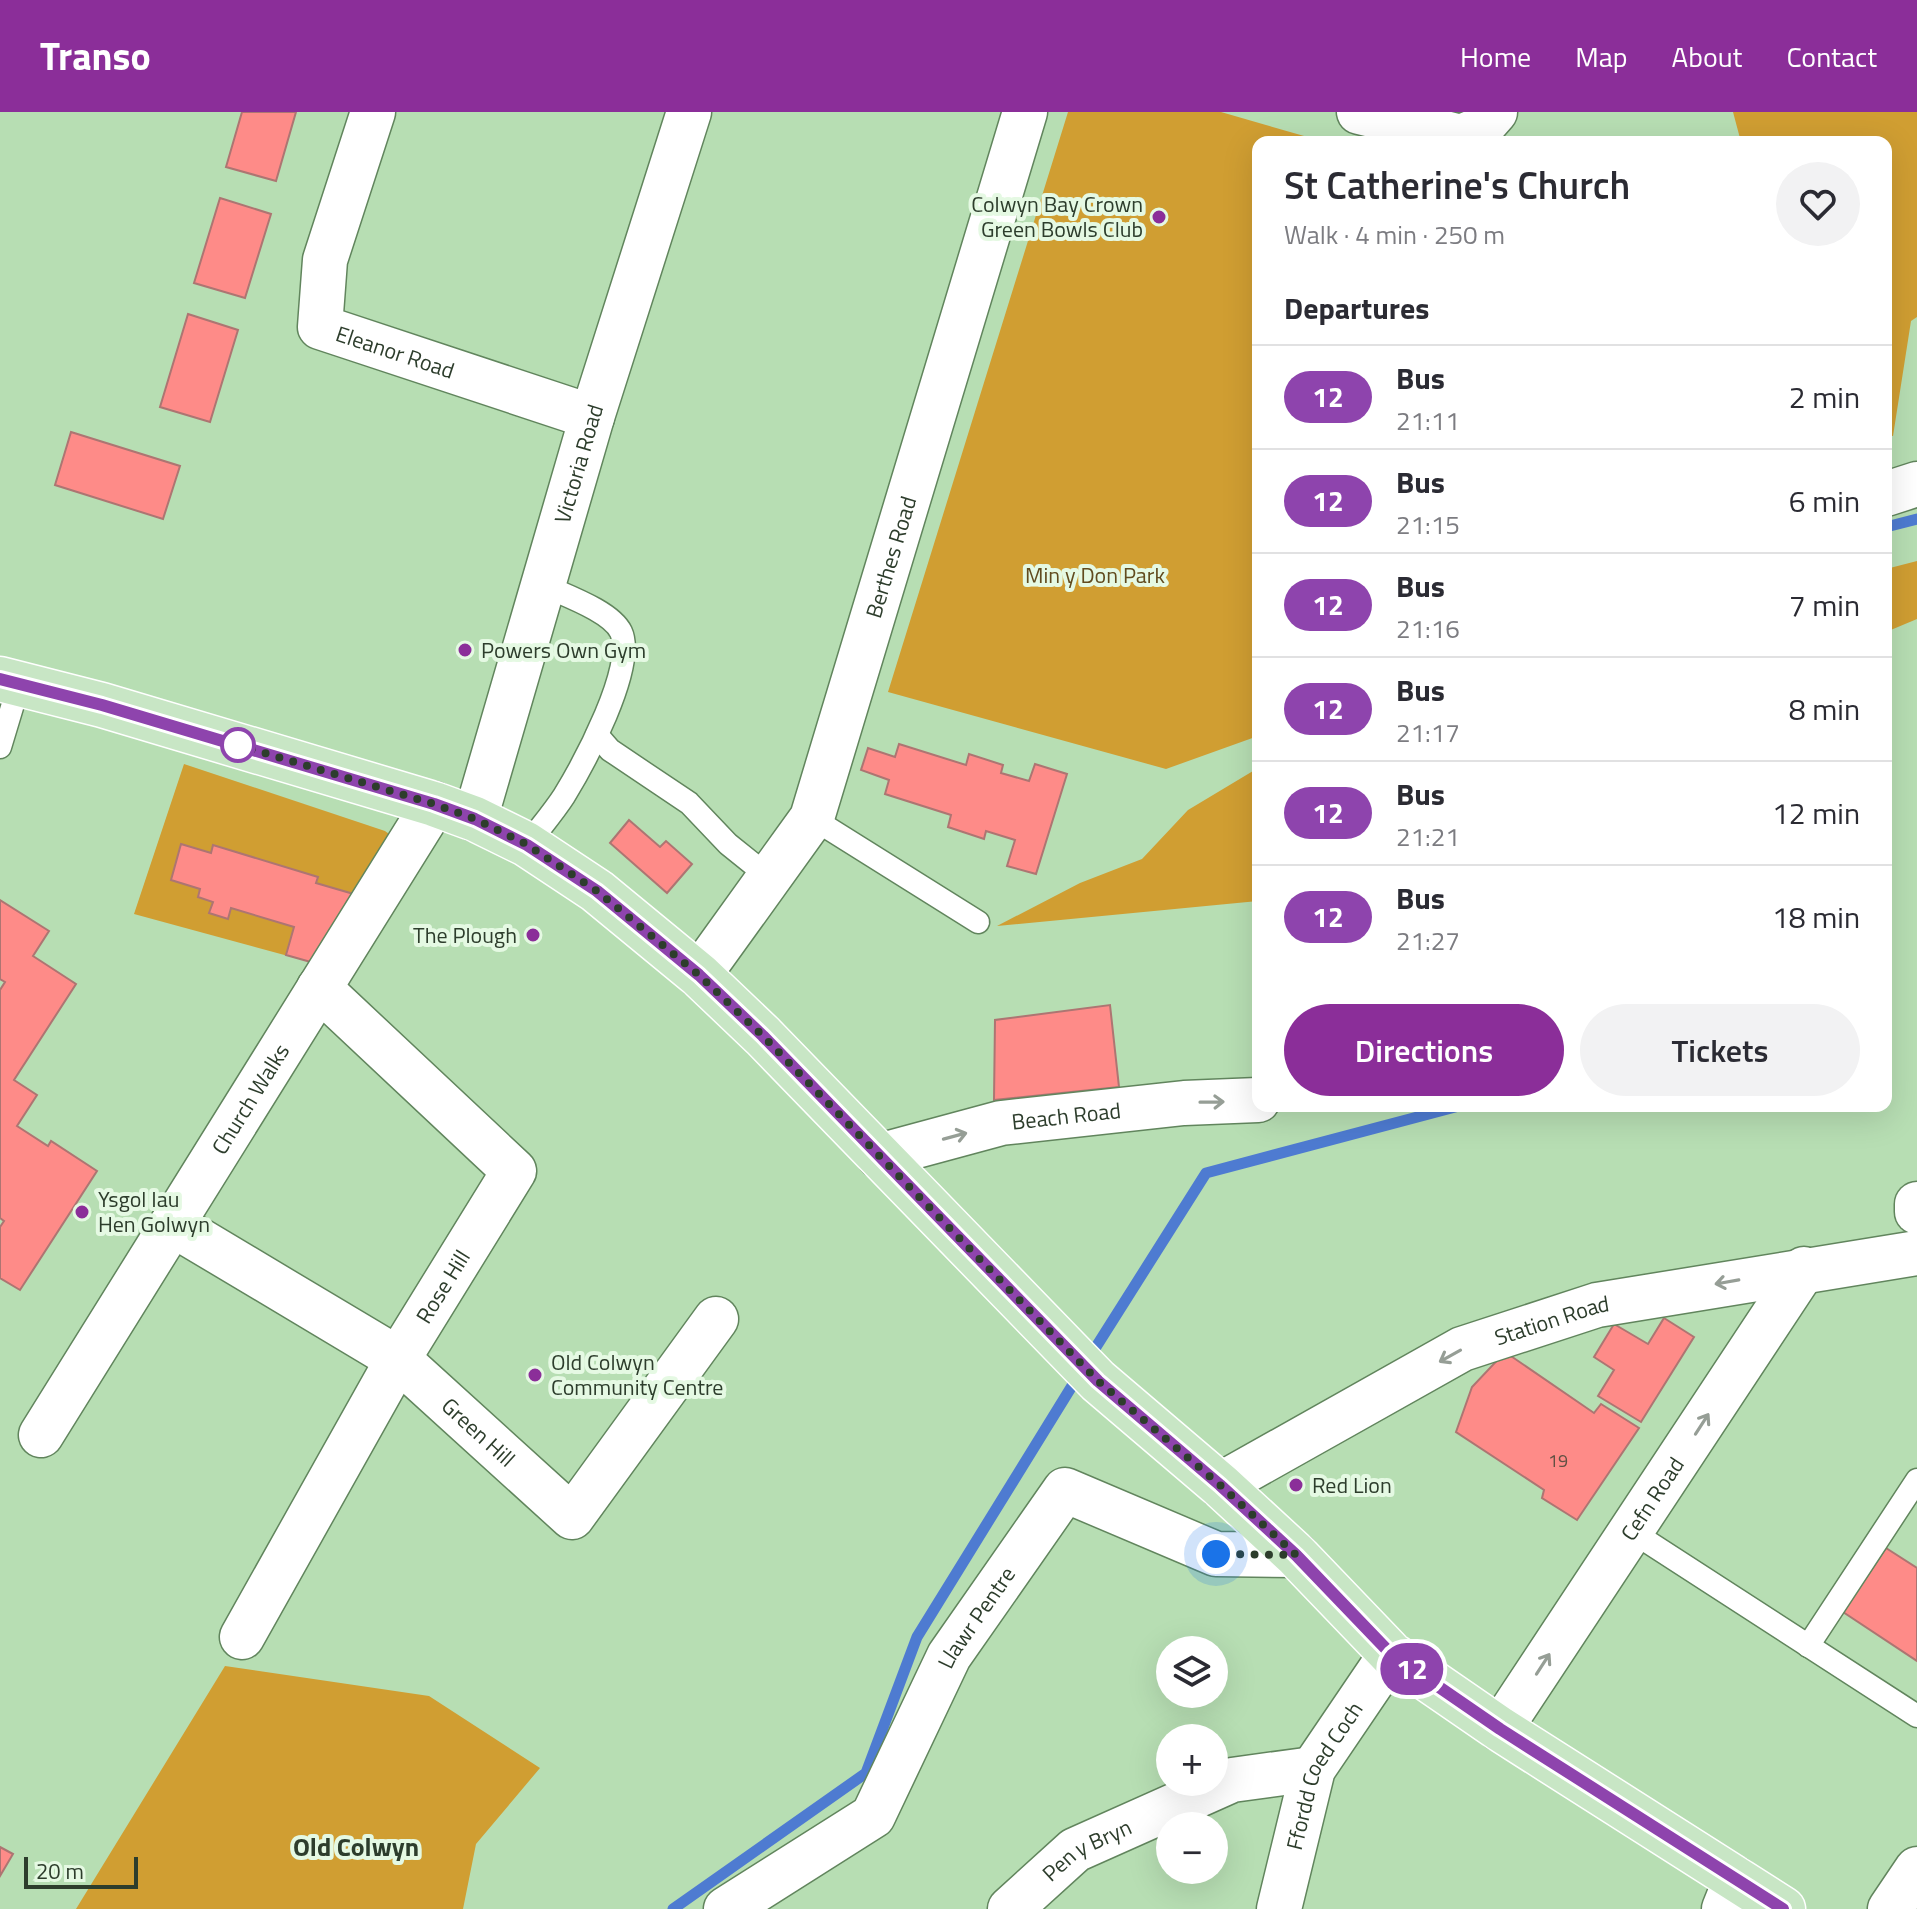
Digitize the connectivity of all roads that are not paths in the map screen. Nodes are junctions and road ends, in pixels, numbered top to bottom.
1 (373, 112) edge
2 (689, 112) edge
3 (1025, 112) edge
4 (1359, 112) edge
5 (1495, 112) edge
6 (1457, 136) edge
7 (1463, 136) edge
8 (592, 417) junction
9 (1917, 484) edge
10 (1892, 492) edge
11 (543, 585) junction
12 (10, 681) edge
13 (597, 735) junction
14 (0, 747) edge
15 (434, 804) junction
16 (812, 818) junction
17 (475, 819) junction
18 (527, 845) junction
19 (769, 877) junction
20 (978, 922) dead end
21 (699, 975) junction
22 (319, 988) junction
23 (1252, 1100) edge
24 (879, 1156) junction
25 (1917, 1204) edge
26 (1917, 1212) edge
27 (172, 1224) junction
28 (1917, 1253) edge
29 (1804, 1269) junction
30 (716, 1319) dead end
31 (398, 1359) junction
32 (41, 1435) dead end
33 (1917, 1480) edge
34 (1220, 1485) junction
35 (1631, 1531) junction
36 (1296, 1555) junction
37 (242, 1637) dead end
38 (1808, 1646) junction
39 (1391, 1654) junction
40 (1917, 1716) edge
41 (1500, 1729) junction
42 (1313, 1769) junction
43 (1917, 1869) edge
44 (1730, 1894) edge
45 (726, 1909) edge
46 (1010, 1909) edge
47 (1279, 1909) edge
48 (1783, 1909) edge
49 (1890, 1909) edge

1 - 8 street, Eleanor Road
2 - 8 street, Victoria Road
3 - 16 street, Berthes Road
4 - 6 street
5 - 7 street
8 - 11 street, Victoria Road
9 - 10 street
11 - 13 lane
11 - 17 street, Victoria Road
12 - 14 lane
12 - 15 main road
13 - 18 lane
13 - 19 lane
15 - 17 main road
15 - 22 street, Church Walks
16 - 19 street, Berthes Road
16 - 20 lane
17 - 18 main road
18 - 21 main road
19 - 21 street, Berthes Road
21 - 24 main road
22 - 27 street, Church Walks
22 - 31 street, Rose Hill
24 -> 23 street, Beach Road
24 - 34 main road
25 - 26 street
27 - 31 street, Green Hill
27 - 32 street, Church Walks
28 - 29 street, Station Road
29 -> 34 street, Station Road
35 -> 29 street, Cefn Road
30 - 31 street, Green Hill
31 - 37 street, Rose Hill
33 - 38 lane
34 - 36 main road
35 - 38 lane
41 -> 35 street, Cefn Road
36 - 39 main road
36 - 45 street, Llawr Pentre
38 - 40 lane
39 - 41 main road
39 - 42 street, Ffordd Coed Coch
41 - 44 main road
42 - 46 street, Pen y Bryn
42 - 47 street, Ffordd Coed Coch
43 - 49 street
44 - 48 main road

